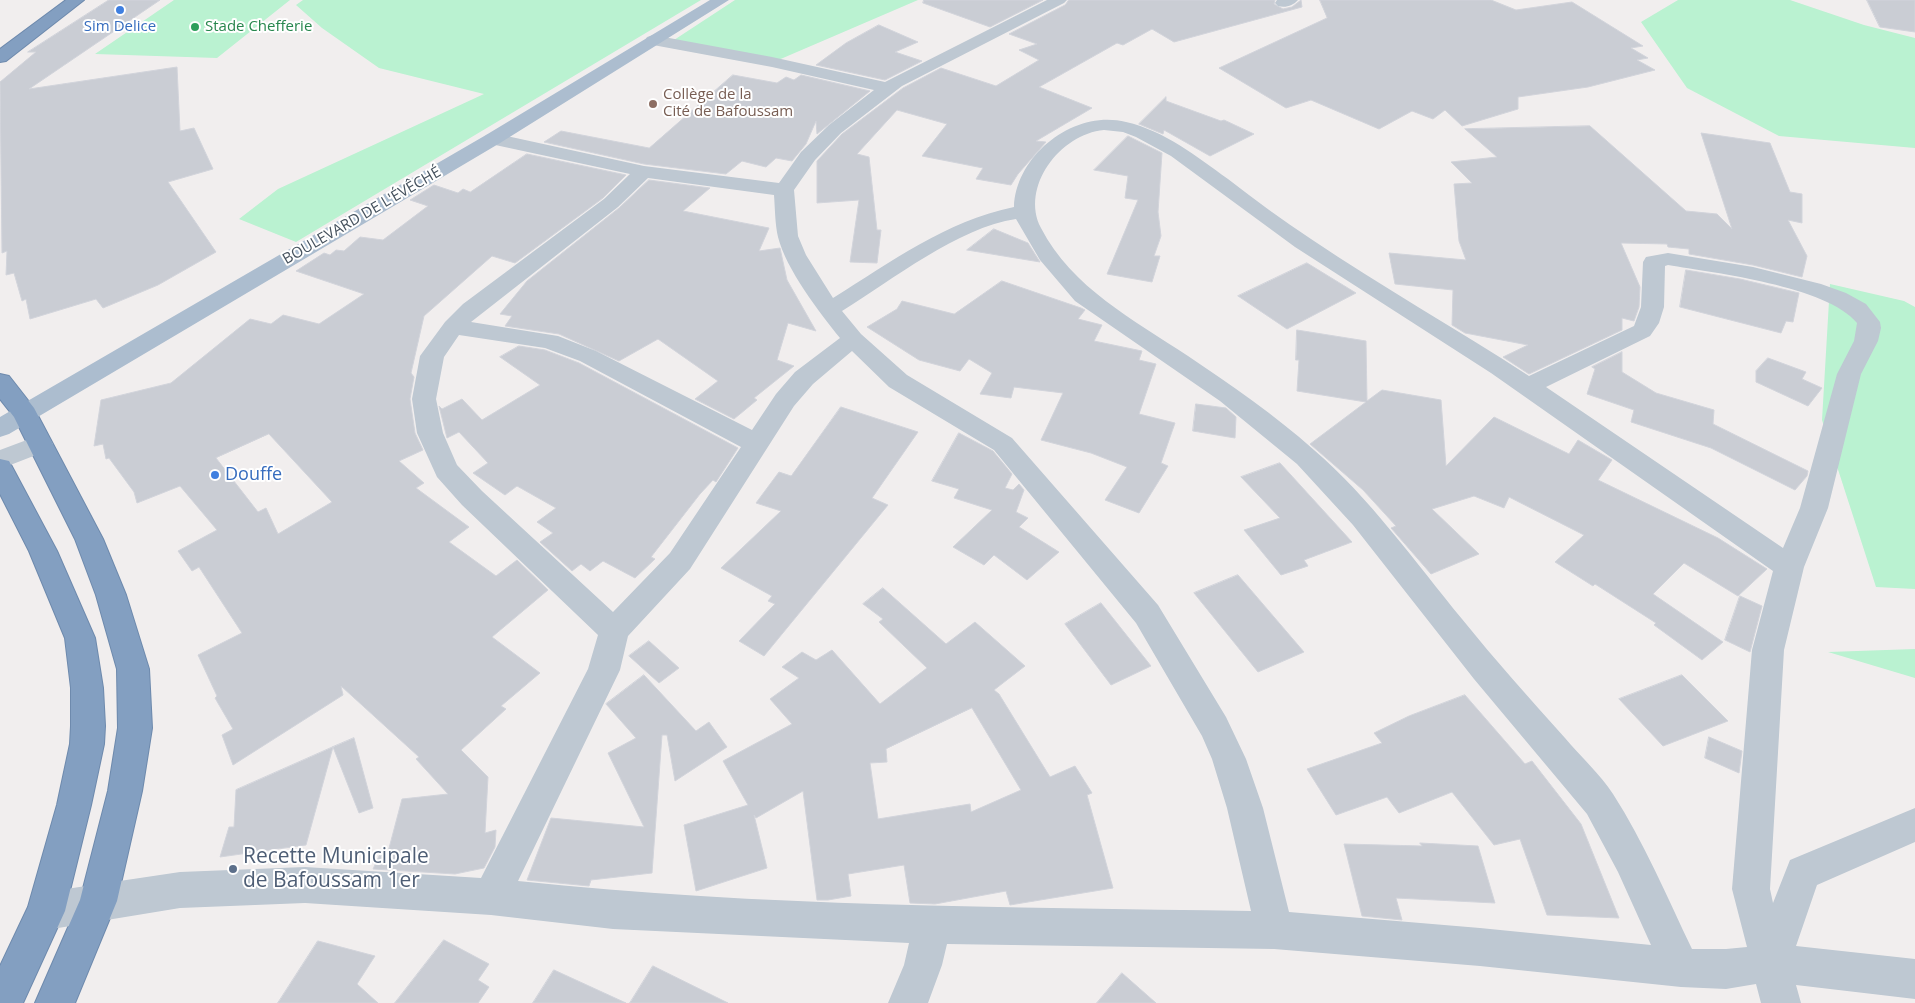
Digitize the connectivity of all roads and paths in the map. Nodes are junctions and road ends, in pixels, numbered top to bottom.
1 (55, 0) edge
2 (76, 0) edge
3 (721, 0) edge
4 (1059, 0) edge
5 (0, 38) edge
6 (652, 40) junction
7 (0, 56) edge
8 (886, 88) junction
9 (493, 139) junction
10 (644, 172) junction
11 (784, 190) junction
12 (1024, 211) junction
13 (829, 310) junction
14 (453, 327) junction
15 (853, 339) junction
16 (0, 382) edge
17 (1527, 386) junction
18 (25, 414) junction
19 (0, 428) edge
20 (40, 444) junction
21 (757, 444) junction
22 (0, 460) edge
23 (0, 468) edge
24 (1789, 567) junction
25 (614, 631) junction
26 (1915, 825) edge
27 (492, 896) junction
28 (98, 901) junction
29 (46, 911) junction
30 (932, 925) junction
31 (1274, 930) junction
32 (1771, 964) junction
33 (1680, 968) junction
34 (1915, 979) edge
35 (3, 1003) edge
36 (54, 1003) edge
37 (908, 1003) edge
38 (1781, 1003) edge

1 - 5 highway
2 - 7 highway
3 - 6 main road, BOULEVARD DE L'ÉVÊCHÉ
4 - 8 street
6 - 8 street
6 - 9 main road, BOULEVARD DE L'ÉVÊCHÉ
8 - 11 street
9 - 10 street
9 - 18 main road, BOULEVARD DE L'ÉVÊCHÉ
10 - 11 street
10 - 14 street
11 - 13 street
12 - 13 street
12 - 17 street
12 - 33 street
13 - 15 street
14 - 21 street
14 - 25 street
15 - 21 street
15 - 31 street
16 - 18 highway
17 - 24 street
17 - 24 street
18 - 19 main road, BOULEVARD DE L'ÉVÊCHÉ
18 - 20 highway
20 - 22 street
20 - 28 highway
21 - 25 street
23 - 29 highway
24 - 32 street
25 - 27 street
26 - 32 street
27 - 28 street
27 - 30 street
28 - 29 street
28 - 36 highway
29 - 35 highway
30 - 31 street
30 - 37 street
31 - 33 street
32 - 33 street
32 - 34 street
32 - 38 street

